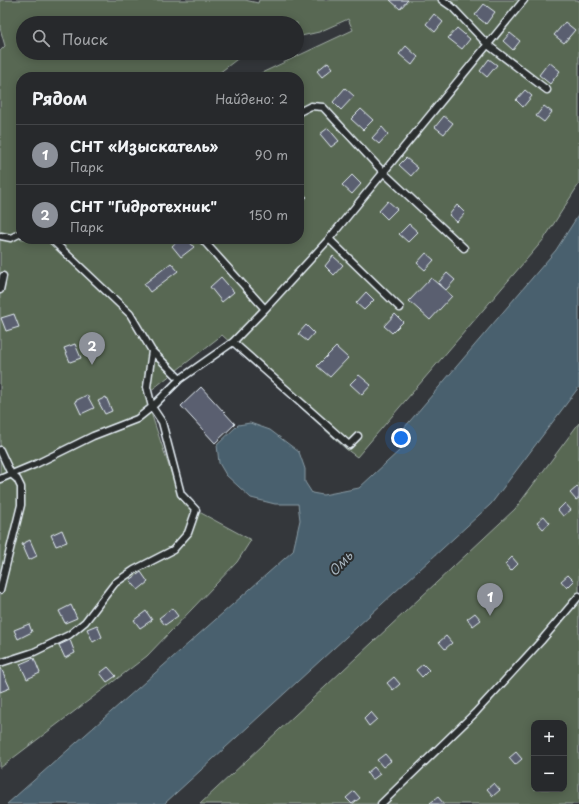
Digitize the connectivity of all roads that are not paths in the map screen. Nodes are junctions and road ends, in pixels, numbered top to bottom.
1 (442, 0) edge
2 (524, 0) edge
3 (488, 45) junction
4 (546, 90) dead end
5 (304, 110) edge
6 (384, 173) junction
7 (1, 236) dead end
8 (16, 236) edge
9 (329, 239) junction
10 (56, 244) edge
11 (206, 244) edge
12 (464, 248) dead end
13 (3, 276) dead end
14 (0, 290) edge
15 (400, 308) dead end
16 (265, 309) junction
17 (233, 342) junction
18 (152, 351) junction
19 (180, 379) junction
20 (152, 407) junction
21 (358, 436) dead end
22 (0, 450) edge
23 (11, 474) junction
24 (0, 479) edge
25 (0, 590) edge
26 (579, 596) edge
27 (0, 663) edge
28 (381, 804) edge

1 - 3 lane
2 - 3 lane
3 - 4 lane
3 - 6 lane
5 - 6 lane
6 - 9 lane
6 - 12 lane
7 - 8 lane
9 - 15 lane
9 - 16 lane
10 - 18 lane
11 - 16 lane
13 - 14 lane
16 - 17 lane
17 - 19 lane
17 - 21 lane
18 - 19 lane
18 - 20 lane
19 - 20 lane
20 - 23 lane
20 - 27 lane
22 - 23 lane
23 - 24 lane
23 - 25 lane
26 - 28 lane

